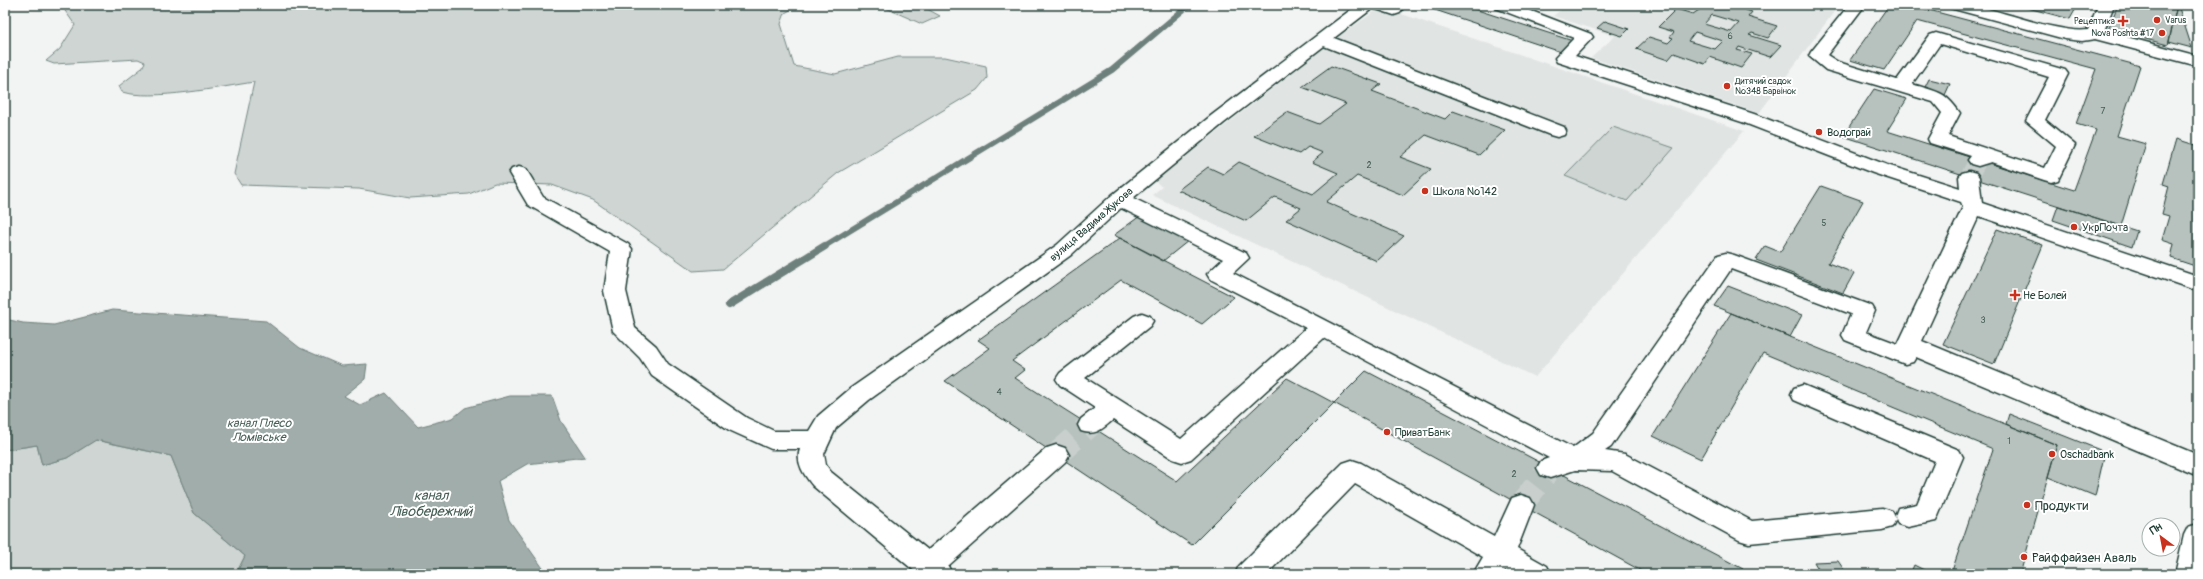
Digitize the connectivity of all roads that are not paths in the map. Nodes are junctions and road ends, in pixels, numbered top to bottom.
1 (1367, 5) edge
2 (1378, 5) edge
3 (1502, 5) edge
4 (1857, 5) edge
5 (1956, 5) edge
6 (2106, 5) edge
7 (1394, 10) dead end
8 (2011, 12) edge
9 (2095, 34) junction
10 (1323, 40) junction
11 (2198, 61) edge
12 (1901, 87) junction
13 (1556, 131) dead end
14 (1979, 164) junction
15 (519, 173) dead end
16 (1119, 199) junction
17 (1971, 203) junction
18 (2198, 284) edge
19 (1142, 321) dead end
20 (1322, 326) junction
21 (1909, 345) junction
22 (1803, 394) dead end
23 (1112, 407) junction
24 (1090, 425) tunnel mouth
25 (816, 440) junction
26 (1056, 455) tunnel mouth
27 (1574, 460) junction
28 (2198, 466) edge
29 (1550, 468) tunnel mouth
30 (1521, 505) tunnel mouth
31 (1917, 515) dead end
32 (1882, 519) dead end
33 (2198, 535) edge
34 (1494, 564) edge
35 (933, 570) edge
36 (1249, 574) edge
37 (1536, 574) edge
38 (2188, 574) edge

1 - 10 street, вулиця Вадима Жукова
2 - 7 street
3 - 17 street
4 - 12 street
5 - 8 street
6 - 9 street
8 - 9 street
9 - 11 street
10 - 13 street
10 - 16 street, вулиця Вадима Жукова
12 - 14 street
12 - 14 street
14 - 17 street
15 - 25 street
16 - 20 street
16 - 25 street, вулиця Вадима Жукова
17 - 18 street
17 - 21 street
19 - 23 street
20 - 23 street
20 - 27 street
21 - 27 street
21 - 28 street
22 - 31 street
23 - 24 street
25 - 35 street, вулиця Вадима Жукова
26 - 35 street
27 - 29 street
27 - 32 street
30 - 34 street
33 - 38 street
34 - 36 street
34 - 37 street

